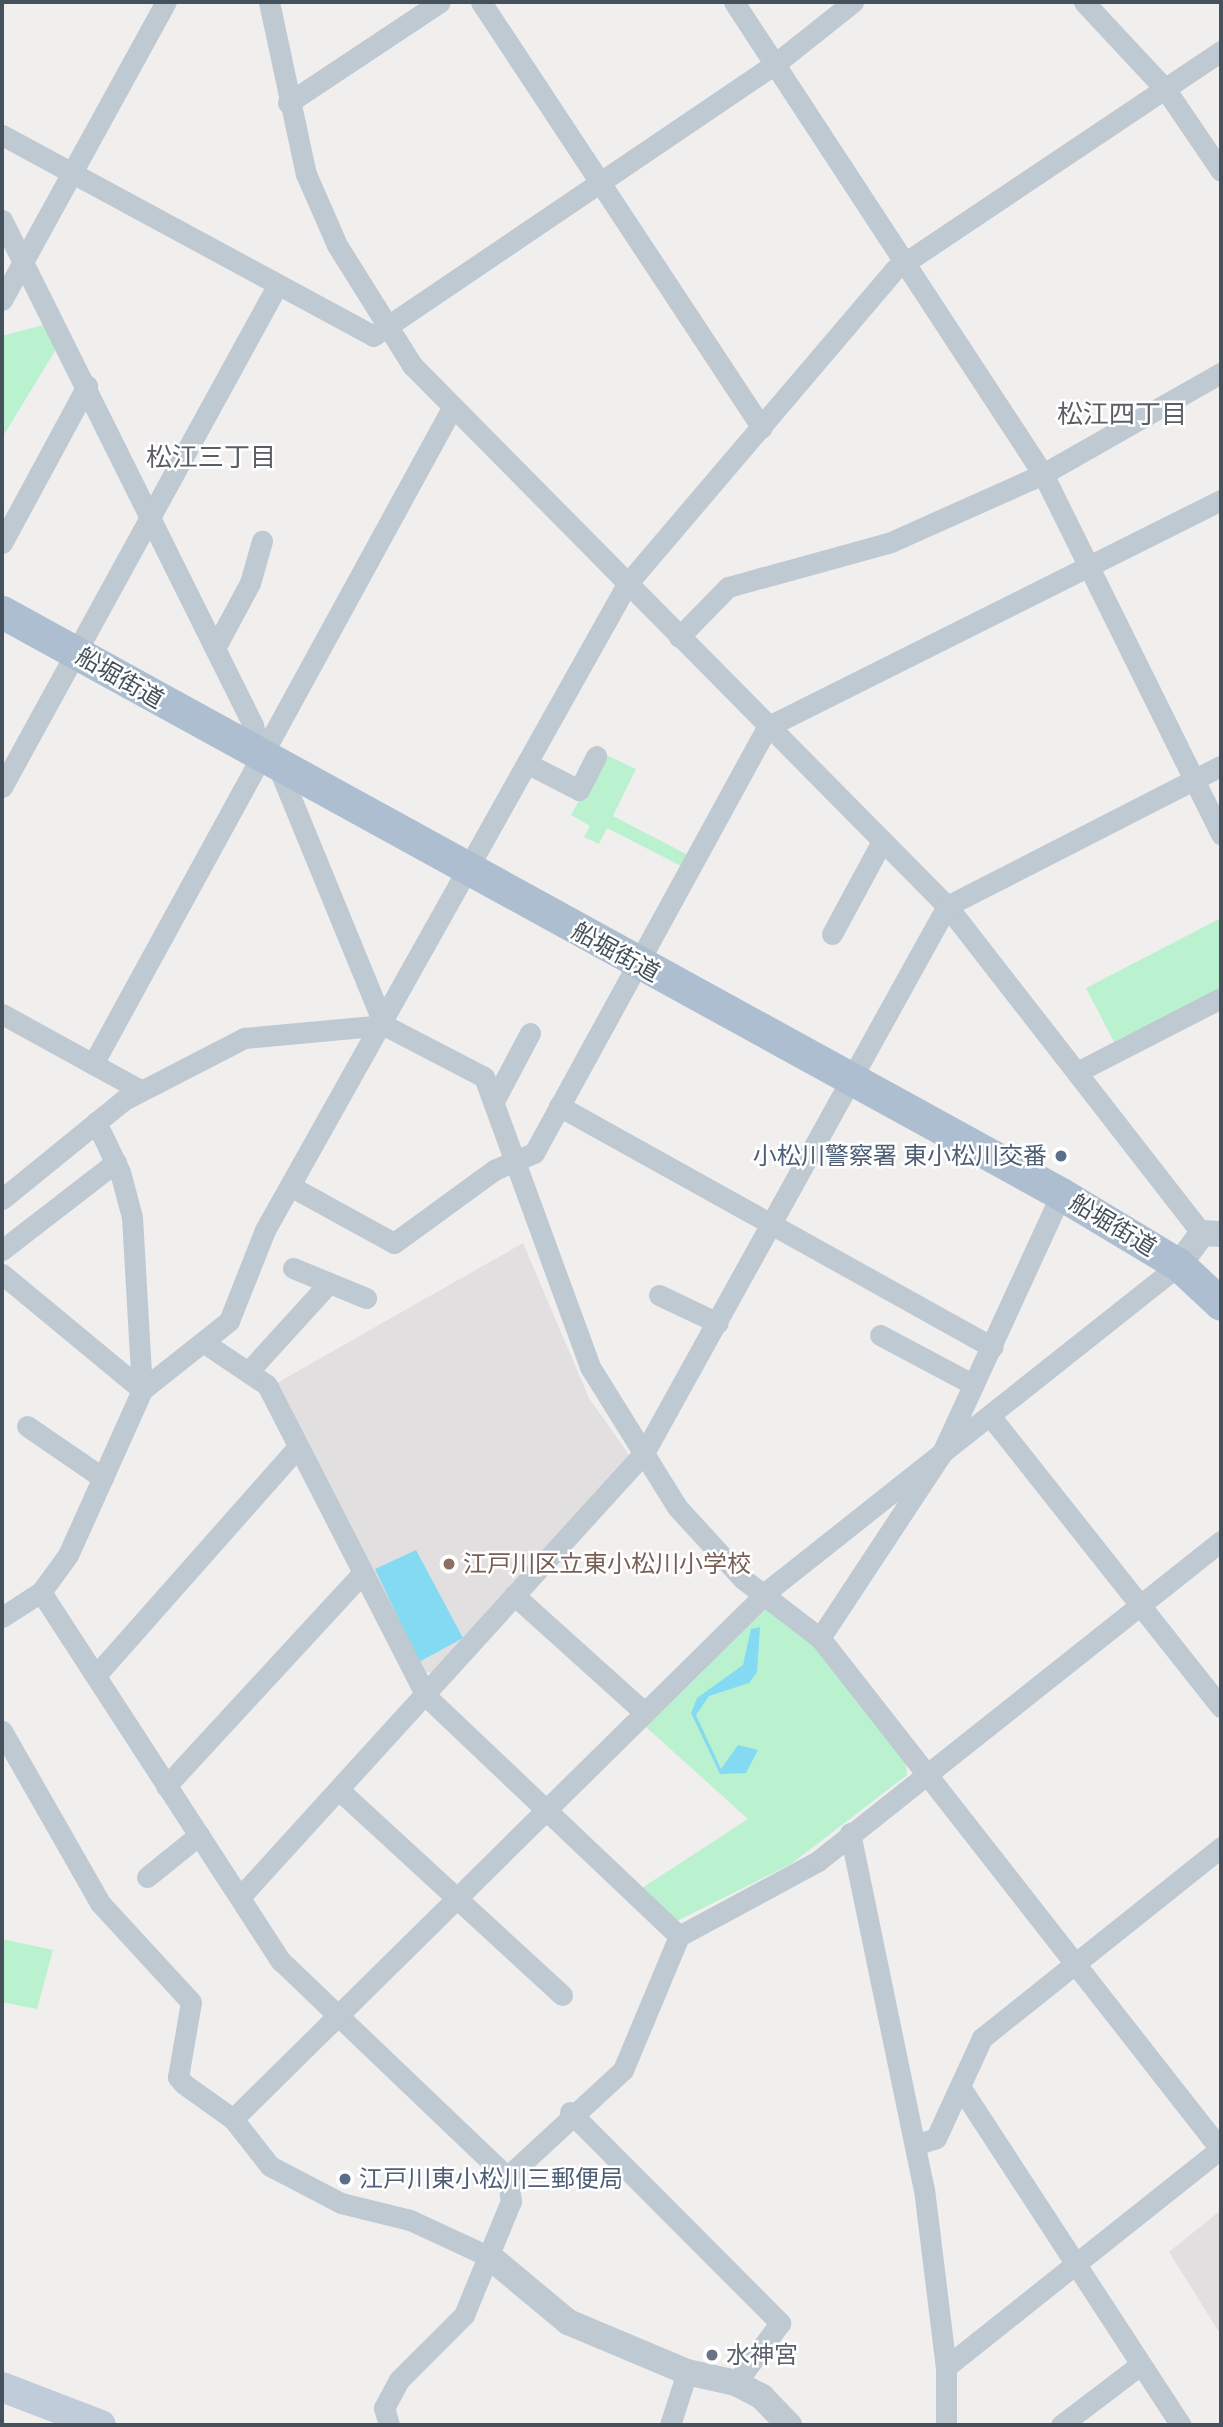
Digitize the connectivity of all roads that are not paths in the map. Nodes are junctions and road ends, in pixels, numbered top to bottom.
1 (166, 2) edge
2 (269, 2) edge
3 (440, 2) edge
4 (481, 2) edge
5 (734, 2) edge
6 (853, 2) edge
7 (1084, 2) edge
8 (1221, 51) edge
9 (775, 64) junction
10 (1166, 90) junction
11 (288, 103) junction
12 (2, 135) edge
13 (1221, 171) edge
14 (72, 173) junction
15 (601, 182) junction
16 (2, 220) edge
17 (23, 262) junction
18 (901, 263) junction
19 (277, 286) junction
20 (2, 300) edge
21 (383, 324) junction
22 (1221, 373) edge
23 (87, 386) junction
24 (452, 408) junction
25 (762, 428) junction
26 (1043, 474) junction
27 (1221, 500) edge
28 (149, 516) junction
29 (262, 541) dead end
30 (2, 543) edge
31 (1088, 566) junction
32 (627, 584) junction
33 (2, 612) edge
34 (679, 637) junction
35 (215, 648) junction
36 (75, 652) junction
37 (767, 727) junction
38 (596, 756) dead end
39 (270, 764) junction
40 (528, 764) junction
41 (1221, 766) edge
42 (1194, 779) junction
43 (2, 788) edge
44 (1221, 834) edge
45 (882, 841) junction
46 (470, 871) junction
47 (947, 906) junction
48 (832, 934) dead end
49 (637, 963) junction
50 (1221, 998) edge
51 (2, 1014) edge
52 (384, 1025) junction
53 (530, 1033) dead end
54 (93, 1064) junction
55 (1079, 1071) junction
56 (850, 1080) junction
57 (140, 1090) junction
58 (494, 1101) junction
59 (559, 1106) junction
60 (96, 1122) junction
61 (519, 1160) junction
62 (116, 1162) junction
63 (292, 1187) junction
64 (1061, 1194) junction
65 (2, 1199) edge
66 (772, 1226) junction
67 (1212, 1234) edge
68 (2, 1250) edge
69 (1179, 1265) junction
70 (293, 1268) dead end
71 (2, 1274) edge
72 (329, 1283) junction
73 (659, 1295) dead end
74 (366, 1298) dead end
75 (1221, 1304) edge
76 (718, 1324) junction
77 (880, 1335) dead end
78 (206, 1344) junction
79 (992, 1347) junction
80 (248, 1372) junction
81 (974, 1385) junction
82 (142, 1390) junction
83 (991, 1417) junction
84 (27, 1426) dead end
85 (297, 1448) junction
86 (644, 1453) junction
87 (942, 1454) junction
88 (103, 1478) junction
89 (1221, 1541) edge
90 (360, 1576) junction
91 (41, 1592) junction
92 (765, 1594) junction
93 (514, 1595) junction
94 (1139, 1606) junction
95 (2, 1617) edge
96 (821, 1639) junction
97 (97, 1674) junction
98 (426, 1696) junction
99 (1221, 1707) edge
100 (644, 1712) junction
101 (2, 1731) edge
102 (927, 1771) junction
103 (166, 1786) junction
104 (339, 1790) junction
105 (545, 1811) junction
106 (850, 1833) junction
107 (200, 1835) junction
108 (1221, 1847) edge
109 (147, 1877) dead end
110 (241, 1896) junction
111 (455, 1900) junction
112 (679, 1936) junction
113 (1077, 1963) junction
114 (562, 1995) dead end
115 (337, 2019) junction
116 (961, 2088) junction
117 (570, 2112) junction
118 (233, 2119) junction
119 (915, 2144) junction
120 (1221, 2149) edge
121 (507, 2177) junction
122 (491, 2257) junction
123 (1076, 2264) junction
124 (1140, 2365) junction
125 (946, 2367) junction
126 (687, 2372) junction
127 (736, 2383) junction
128 (2, 2386) edge
129 (101, 2425) edge
130 (389, 2425) edge
131 (670, 2425) edge
132 (789, 2425) edge
133 (946, 2425) edge
134 (1061, 2425) edge
135 (1181, 2425) edge

1 - 14 street
2 - 11 street
3 - 11 street
4 - 15 street
5 - 9 street
6 - 9 street
7 - 10 street
8 - 10 street
9 - 15 street
9 - 18 street
10 - 13 street
10 - 18 street
11 - 21 street
12 - 14 street
14 - 17 street
14 - 19 street
15 - 21 street
15 - 25 street
16 - 17 street
17 - 20 street
17 - 23 street
18 - 25 street
18 - 26 street
19 - 21 street
19 - 28 street
21 - 24 street
22 - 26 street
23 - 28 street
23 - 30 street
24 - 32 street
24 - 39 street
25 - 32 street
26 - 31 street
26 - 34 street
27 - 31 street
28 - 35 street
28 - 36 street
29 - 35 street
31 - 37 street
31 - 42 street
32 - 34 street
32 - 40 street
33 - 36 main road, 船堀街道
34 - 37 street
35 - 39 street
36 - 39 main road, 船堀街道
36 - 43 street
37 - 45 street
37 - 49 street
38 - 40 street
39 - 46 main road, 船堀街道
39 - 52 street
39 - 54 street
40 - 46 street
41 - 42 street
42 - 44 street
42 - 47 street
45 - 47 street
45 - 48 street
46 - 49 main road, 船堀街道
46 - 52 street
47 - 55 street
47 - 56 street
49 - 56 main road, 船堀街道
49 - 59 street
50 - 55 street
51 - 54 street
52 - 57 street
52 - 58 street
52 - 63 street
53 - 58 street
54 - 57 street
55 - 67 street
56 - 64 main road, 船堀街道
56 - 66 street
57 - 60 street
58 - 61 street
59 - 61 street
59 - 66 street
60 - 62 street
60 - 65 street
61 - 63 street
61 - 86 street
62 - 68 street
62 - 82 street
63 - 78 street
64 - 69 main road, 船堀街道
64 - 79 street
66 - 76 street
66 - 79 street
67 - 69 street
69 - 75 main road, 船堀街道
69 - 83 street
70 - 72 street
71 - 82 street
72 - 74 street
72 - 80 street
73 - 76 street
76 - 86 street
77 - 81 street
78 - 80 street
78 - 82 street
79 - 81 street
80 - 85 street
81 - 87 street
82 - 88 street
83 - 87 street
83 - 94 street
84 - 88 street
85 - 90 street
85 - 97 street
86 - 92 street
86 - 93 street
87 - 92 street
87 - 96 street
88 - 91 street
89 - 94 street
90 - 98 street
90 - 103 street
91 - 95 street
91 - 97 street
92 - 96 street
92 - 100 street
93 - 98 street
93 - 100 street
94 - 99 street
94 - 102 street
96 - 102 street
97 - 103 street
98 - 104 street
98 - 105 street
100 - 105 street
101 - 118 street
102 - 106 street
102 - 113 street
103 - 107 street
104 - 110 street
104 - 111 street
105 - 111 street
105 - 112 street
106 - 112 street
106 - 119 street
107 - 109 street
107 - 110 street
108 - 113 street
110 - 115 street
111 - 114 street
111 - 115 street
112 - 117 street
113 - 116 street
113 - 120 street
115 - 118 street
115 - 121 street
116 - 119 street
116 - 123 street
117 - 121 street
117 - 127 street
118 - 122 street
119 - 125 street
120 - 123 street
121 - 122 street
122 - 126 street
122 - 130 street
123 - 124 street
123 - 125 street
124 - 134 street
124 - 135 street
125 - 133 street
126 - 127 street
126 - 131 street
127 - 132 street
128 - 129 main road

